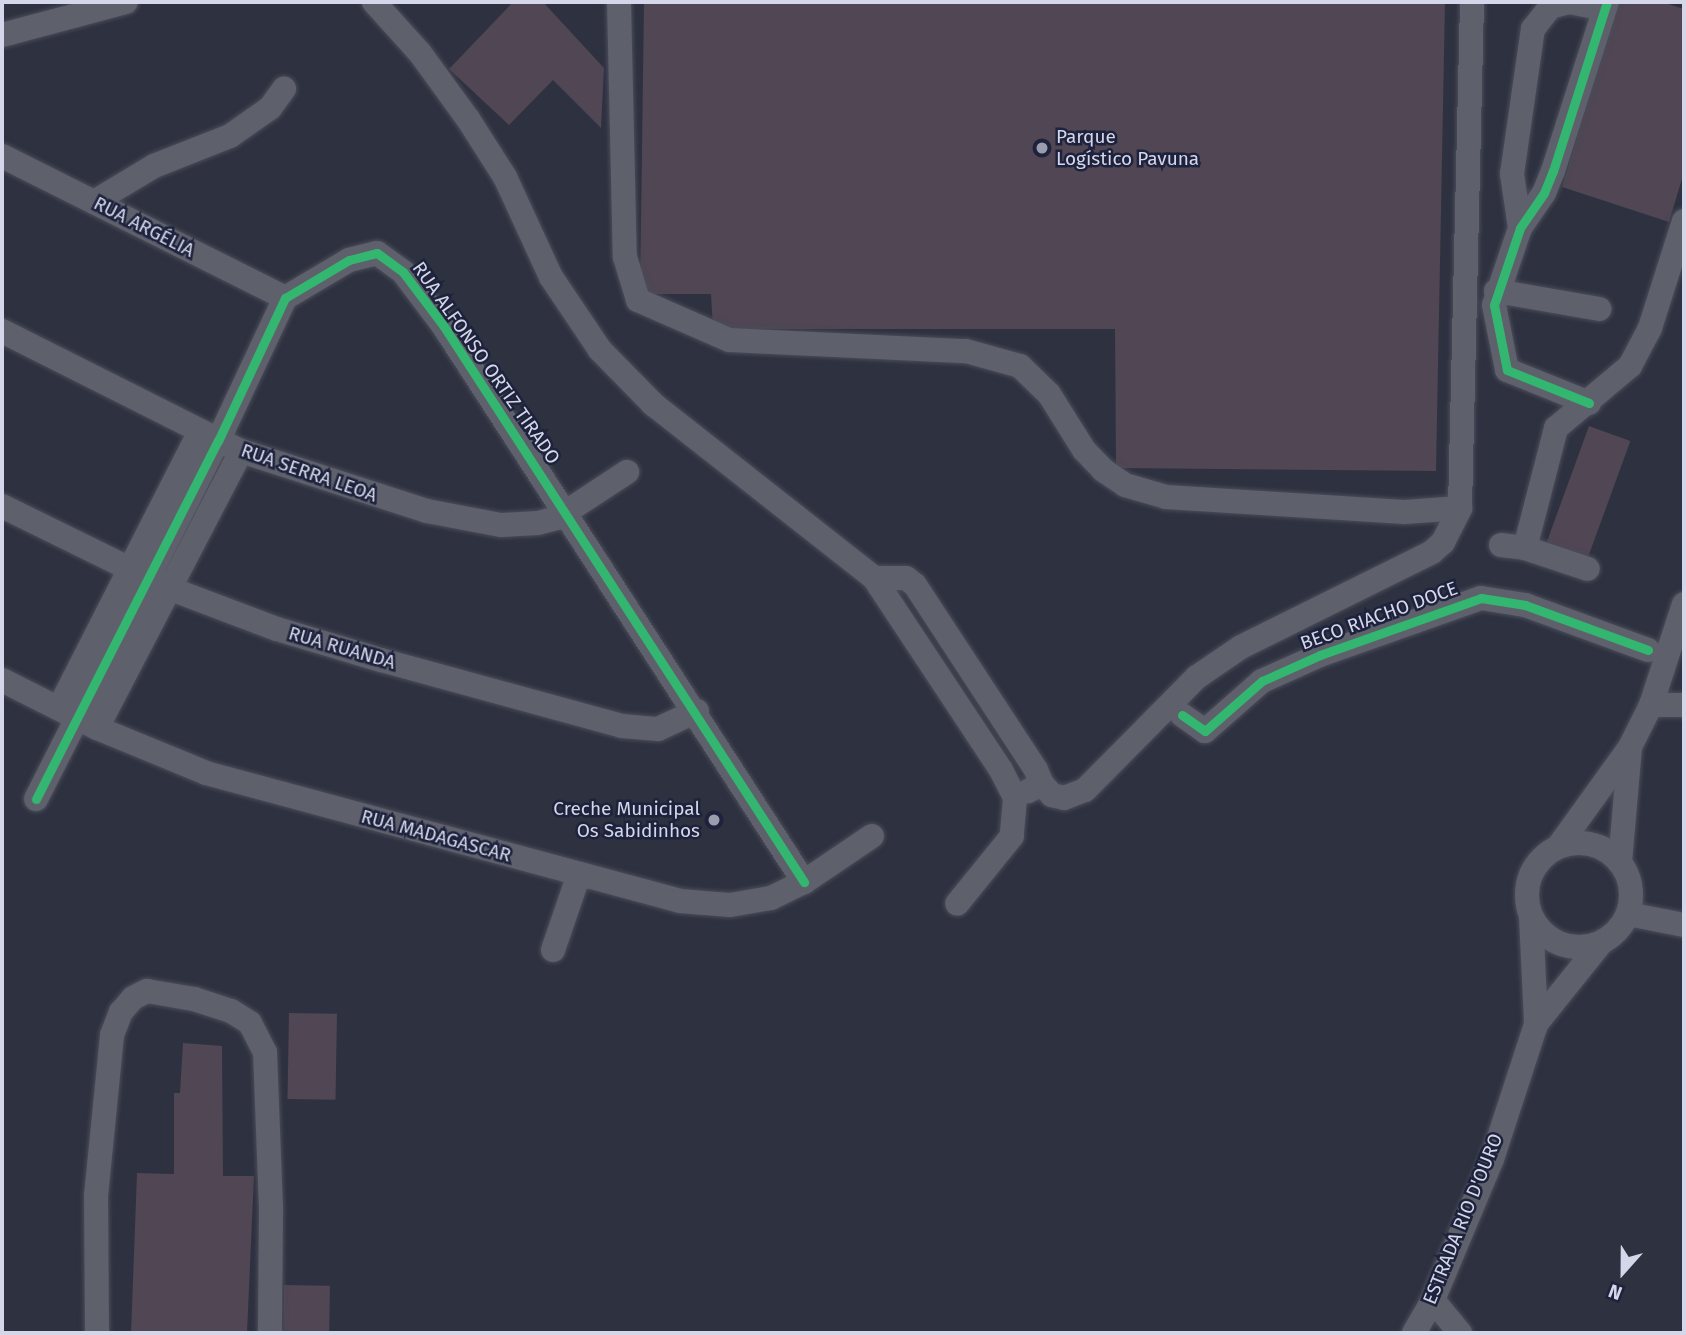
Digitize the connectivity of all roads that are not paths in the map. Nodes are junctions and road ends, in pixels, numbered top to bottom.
1 (126, 2) edge
2 (374, 2) edge
3 (619, 2) edge
4 (1472, 2) edge
5 (1606, 6) edge
6 (2, 35) edge
7 (284, 89) dead end
8 (2, 156) edge
9 (94, 202) junction
10 (1684, 221) edge
11 (1520, 228) junction
12 (1496, 291) junction
13 (285, 299) junction
14 (1599, 309) dead end
15 (2, 331) edge
16 (1554, 391) junction
17 (1589, 403) junction
18 (1556, 428) junction
19 (209, 437) junction
20 (241, 451) junction
21 (627, 472) dead end
22 (2, 506) edge
23 (1460, 508) junction
24 (568, 510) junction
25 (1588, 569) dead end
26 (140, 573) junction
27 (874, 578) junction
28 (171, 589) junction
29 (1684, 604) edge
30 (1648, 650) dead end
31 (2, 680) edge
32 (1651, 705) junction
33 (1684, 705) edge
34 (697, 711) junction
35 (67, 712) junction
36 (1182, 715) dead end
37 (97, 728) junction
38 (1630, 747) junction
39 (1042, 784) junction
40 (1015, 798) junction
41 (36, 799) dead end
42 (872, 836) dead end
43 (1558, 847) junction
44 (1620, 862) junction
45 (583, 876) junction
46 (804, 882) junction
47 (957, 904) dead end
48 (1628, 914) junction
49 (1531, 916) junction
50 (1684, 925) edge
51 (1601, 943) junction
52 (553, 950) dead end
53 (1536, 1024) junction
54 (1433, 1300) junction
55 (97, 1333) edge
56 (270, 1333) edge
57 (1413, 1333) edge
58 (1460, 1333) edge

1 - 6 street
2 - 27 street
3 - 23 street
4 - 23 street
5 - 11 street
5 - 11 street
7 - 9 street
8 - 9 street, RUA ARGÉLIA
9 - 13 street, RUA ARGÉLIA
10 - 17 street
11 - 12 street
12 - 14 street
12 - 16 street
13 - 19 street
13 - 24 street, RUA ALFONSO ORTIZ TIRADO
15 - 19 street, RUA SERRA LEOA
16 - 17 street
16 - 18 street
17 - 18 street
18 - 25 street
19 - 20 street, RUA SERRA LEOA
19 - 26 street
20 - 24 street, RUA SERRA LEOA
20 - 28 street
21 - 24 street, RUA SERRA LEOA
22 - 26 street, RUA RUANDA
23 - 39 street
24 - 34 street, RUA ALFONSO ORTIZ TIRADO
26 - 28 street, RUA RUANDA
26 - 35 street
27 - 39 street
27 - 40 street
28 - 34 street, RUA RUANDA
28 - 37 street
29 - 32 street
30 - 36 street, BECO RIACHO DOCE
31 - 35 street, RUA MADAGASCAR
32 - 33 street
32 - 38 street
34 - 46 street, RUA ALFONSO ORTIZ TIRADO
35 - 37 street, RUA MADAGASCAR
35 - 41 street
37 - 45 street, RUA MADAGASCAR
38 - 43 street
38 - 44 street
39 - 40 street
40 - 47 street
42 - 46 street, RUA MADAGASCAR
43 - 44 street
43 - 49 street
44 - 48 street
45 - 46 street, RUA MADAGASCAR
45 - 52 street
48 - 50 street
48 - 51 street
49 - 51 street
49 - 53 street, ESTRADA RIO D'OURO
51 - 53 street, ESTRADA RIO D'OURO
53 - 54 street, ESTRADA RIO D'OURO
54 - 57 street, ESTRADA RIO D'OURO
54 - 58 street
55 - 56 street

